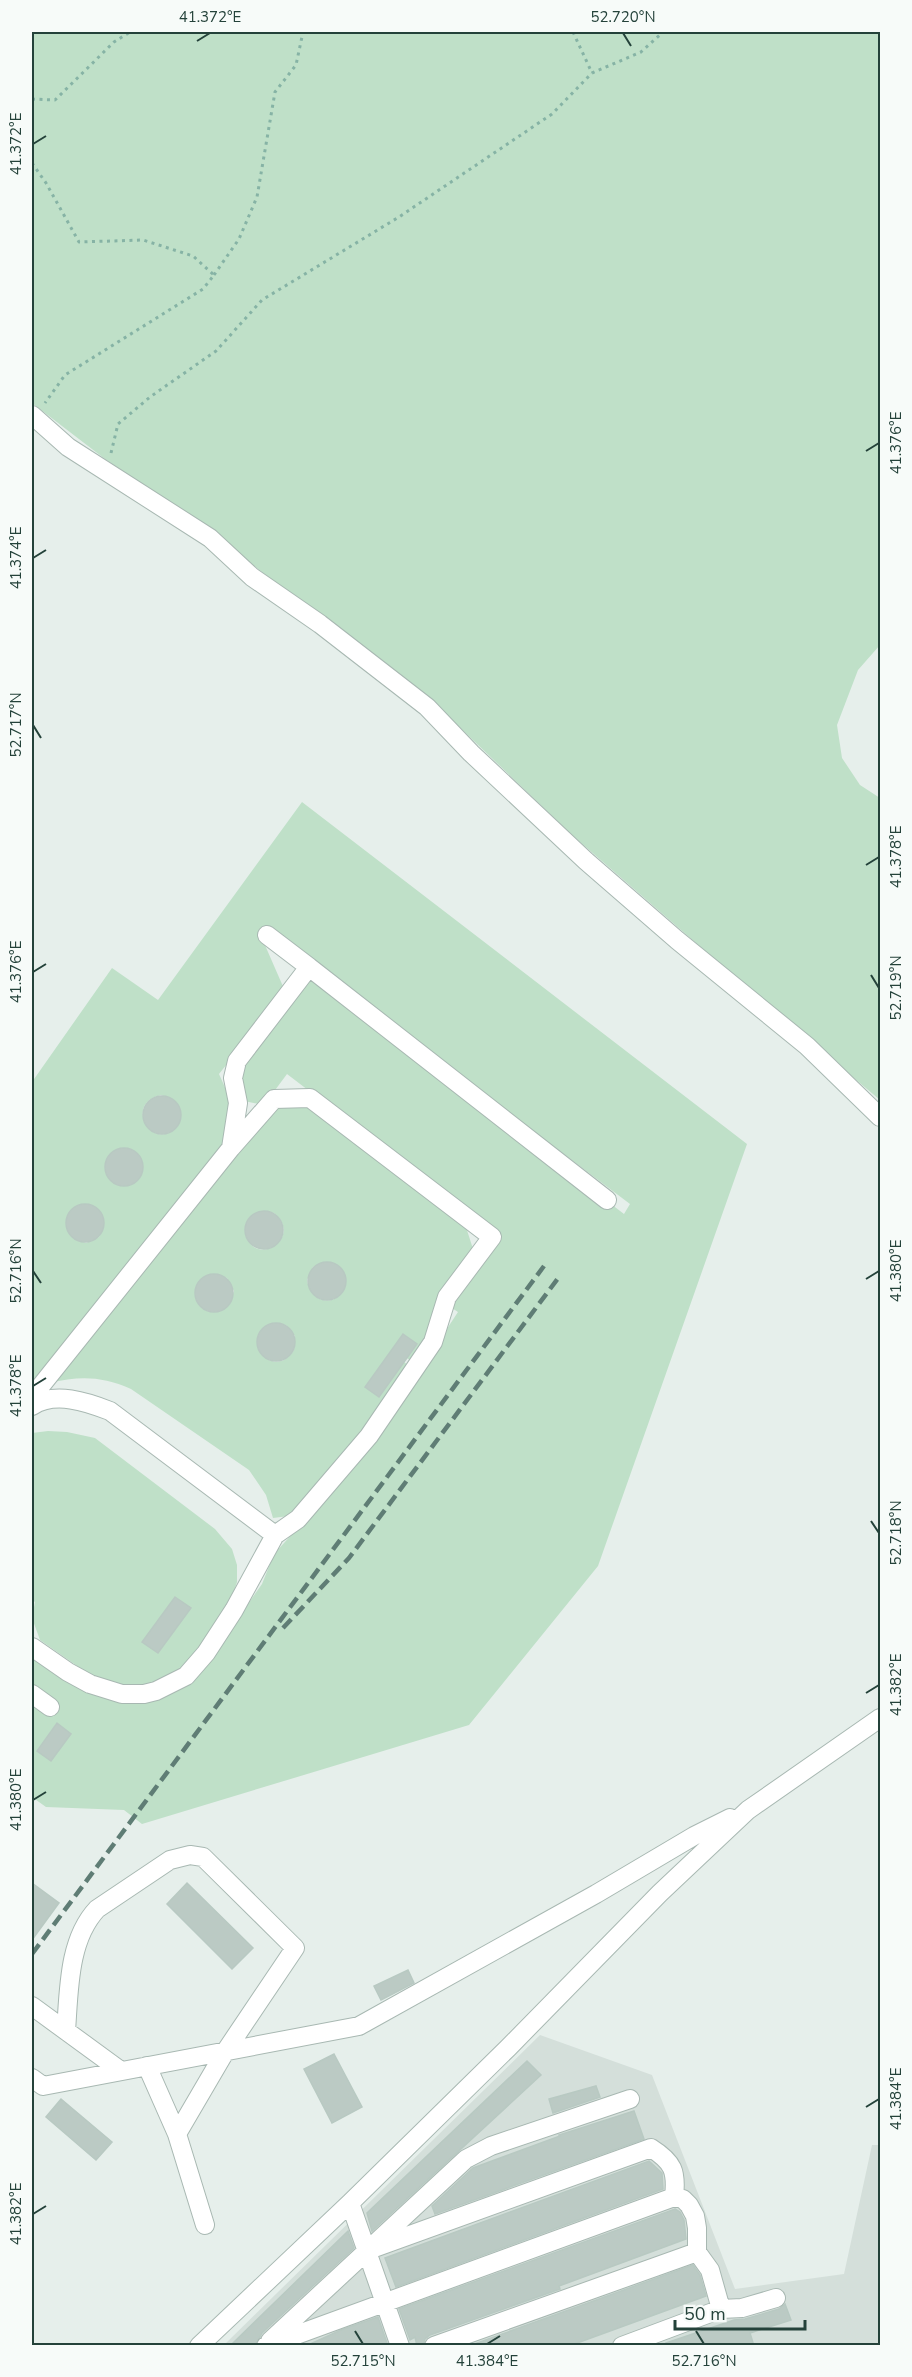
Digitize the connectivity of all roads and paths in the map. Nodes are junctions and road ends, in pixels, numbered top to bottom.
1 (130, 32) edge
2 (303, 32) edge
3 (573, 32) edge
4 (663, 32) edge
5 (592, 73) junction
6 (32, 99) edge
7 (32, 163) edge
8 (214, 275) junction
9 (33, 416) edge
10 (107, 471) junction
11 (267, 935) dead end
12 (309, 967) junction
13 (238, 1103) junction
14 (266, 1109) junction
15 (880, 1117) edge
16 (231, 1148) junction
17 (607, 1200) dead end
18 (32, 1397) edge
19 (32, 1406) edge
20 (275, 1535) junction
21 (32, 1647) edge
22 (32, 1694) edge
23 (50, 1707) dead end
24 (880, 1718) edge
25 (748, 1810) junction
26 (32, 2006) edge
27 (66, 2031) junction
28 (225, 2052) junction
29 (147, 2066) junction
30 (121, 2071) junction
31 (32, 2078) edge
32 (630, 2099) dead end
33 (177, 2134) junction
34 (674, 2197) junction
35 (350, 2203) junction
36 (204, 2225) dead end
37 (367, 2250) junction
38 (697, 2252) junction
39 (776, 2298) dead end
40 (385, 2302) junction
41 (721, 2309) junction
42 (199, 2346) edge
43 (265, 2346) edge
44 (400, 2346) edge
45 (434, 2346) edge
46 (622, 2346) edge

1 - 6 path
2 - 8 path
3 - 5 path
4 - 5 path
5 - 10 path
7 - 8 path
8 - 9 path
9 - 10 street
10 - 15 street
11 - 12 street
12 - 13 street
12 - 17 street
13 - 14 street
13 - 16 street
14 - 16 street
14 - 20 street
16 - 18 street
19 - 20 street
20 - 21 street
22 - 23 street
24 - 25 street
25 - 28 street
25 - 35 street
26 - 27 street
27 - 28 street
27 - 30 street
28 - 29 street
28 - 33 street
29 - 30 street
29 - 33 street
30 - 31 street
32 - 37 street
33 - 36 street
34 - 37 street
34 - 38 street
34 - 40 street
35 - 37 street
35 - 42 street
37 - 40 street
37 - 43 street
38 - 41 street
38 - 45 street
39 - 41 street
40 - 43 street
40 - 44 street
41 - 46 street

